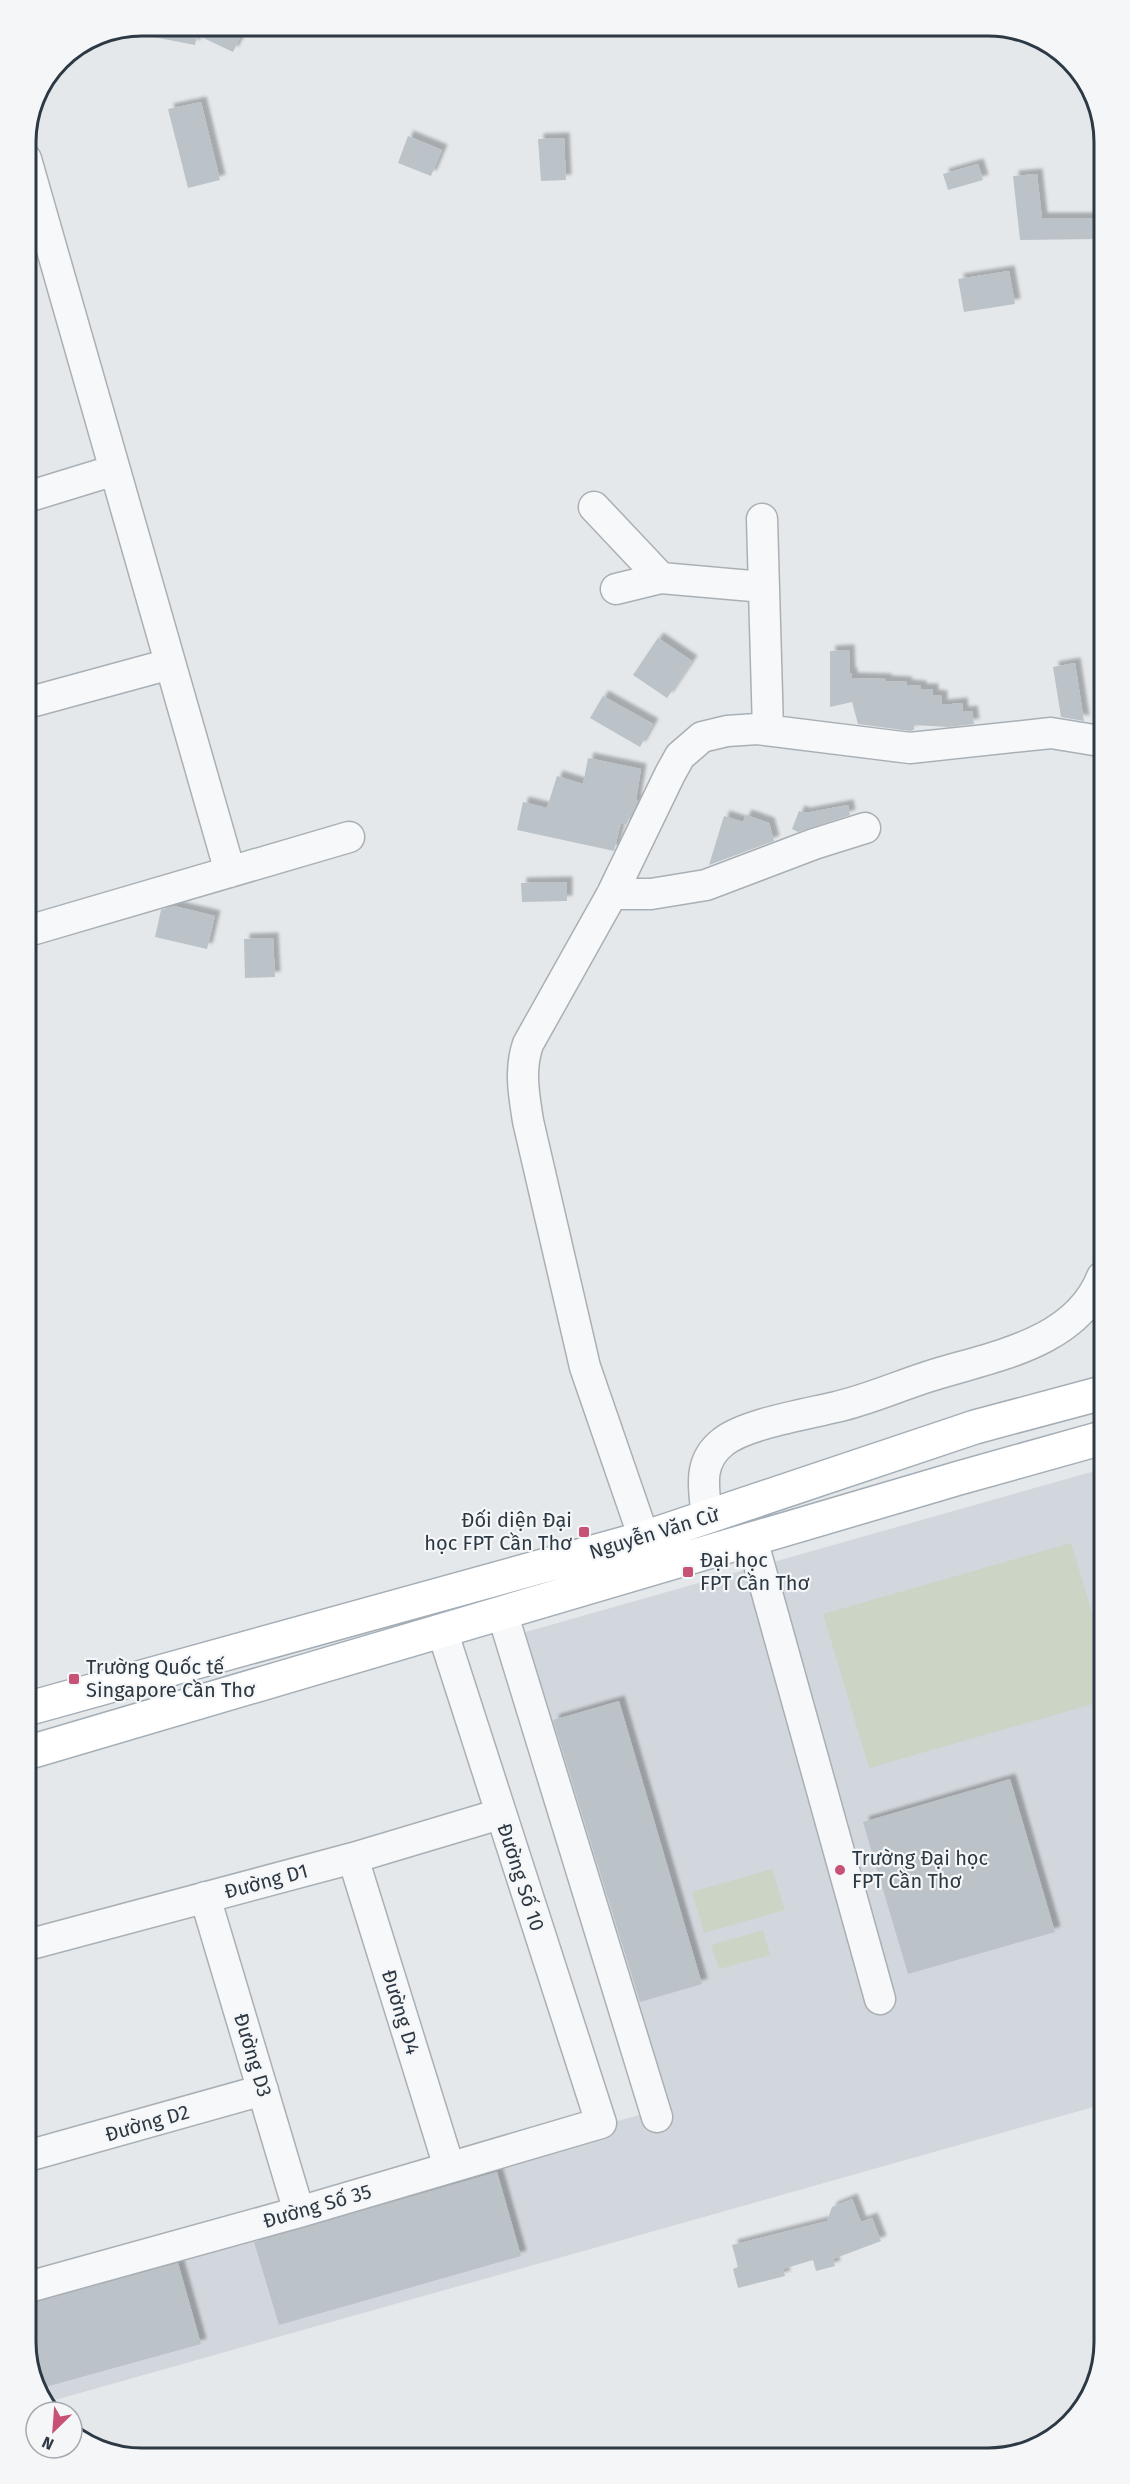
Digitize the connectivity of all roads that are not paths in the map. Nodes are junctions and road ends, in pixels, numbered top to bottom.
1 (36, 194) edge
2 (115, 470) junction
3 (36, 494) edge
4 (594, 507) dead end
5 (762, 519) dead end
6 (661, 578) junction
7 (764, 587) junction
8 (616, 589) dead end
9 (170, 664) junction
10 (36, 701) edge
11 (768, 730) junction
12 (1094, 740) edge
13 (865, 828) dead end
14 (349, 837) dead end
15 (230, 872) junction
16 (612, 894) junction
17 (36, 929) edge
18 (1094, 1294) edge
19 (1094, 1395) edge
20 (1094, 1440) edge
21 (707, 1517) junction
22 (644, 1538) junction
23 (752, 1539) junction
24 (432, 1597) junction
25 (502, 1612) junction
26 (442, 1630) junction
27 (36, 1706) edge
28 (36, 1750) edge
29 (500, 1814) junction
30 (353, 1857) junction
31 (205, 1897) junction
32 (36, 1943) edge
33 (880, 1999) dead end
34 (263, 2090) junction
35 (657, 2116) dead end
36 (600, 2123) joint
37 (36, 2155) edge
38 (449, 2167) junction
39 (299, 2212) junction
40 (36, 2285) edge

1 - 2 street
2 - 3 street
2 - 9 street
4 - 6 street
5 - 7 street
6 - 7 street
6 - 8 street
7 - 11 street
9 - 10 street
9 - 15 street
11 - 12 street
11 - 16 street
13 - 16 street
14 - 15 street
15 - 17 street
16 - 22 street
18 - 21 street
19 - 21 main road, Nguyễn Văn Cừ
20 - 23 main road, Nguyễn Văn Cừ
21 - 22 main road, Nguyễn Văn Cừ
22 - 24 main road, Nguyễn Văn Cừ
23 - 25 main road, Nguyễn Văn Cừ
23 - 33 street
24 - 26 main road
24 - 27 main road, Nguyễn Văn Cừ
25 - 26 main road, Nguyễn Văn Cừ
25 - 35 street
26 - 28 main road, Nguyễn Văn Cừ
26 - 29 street, Đường Số 10
29 - 30 street, Đường D1
29 - 36 street, Đường Số 10
30 - 31 street, Đường D1
30 - 38 street, Đường D4
31 - 32 street, Đường D1
31 - 34 street, Đường D3
34 - 37 street, Đường D2
34 - 39 street, Đường D3
36 - 38 street, Đường Số 35
38 - 39 street, Đường Số 35
39 - 40 street, Đường Số 35

